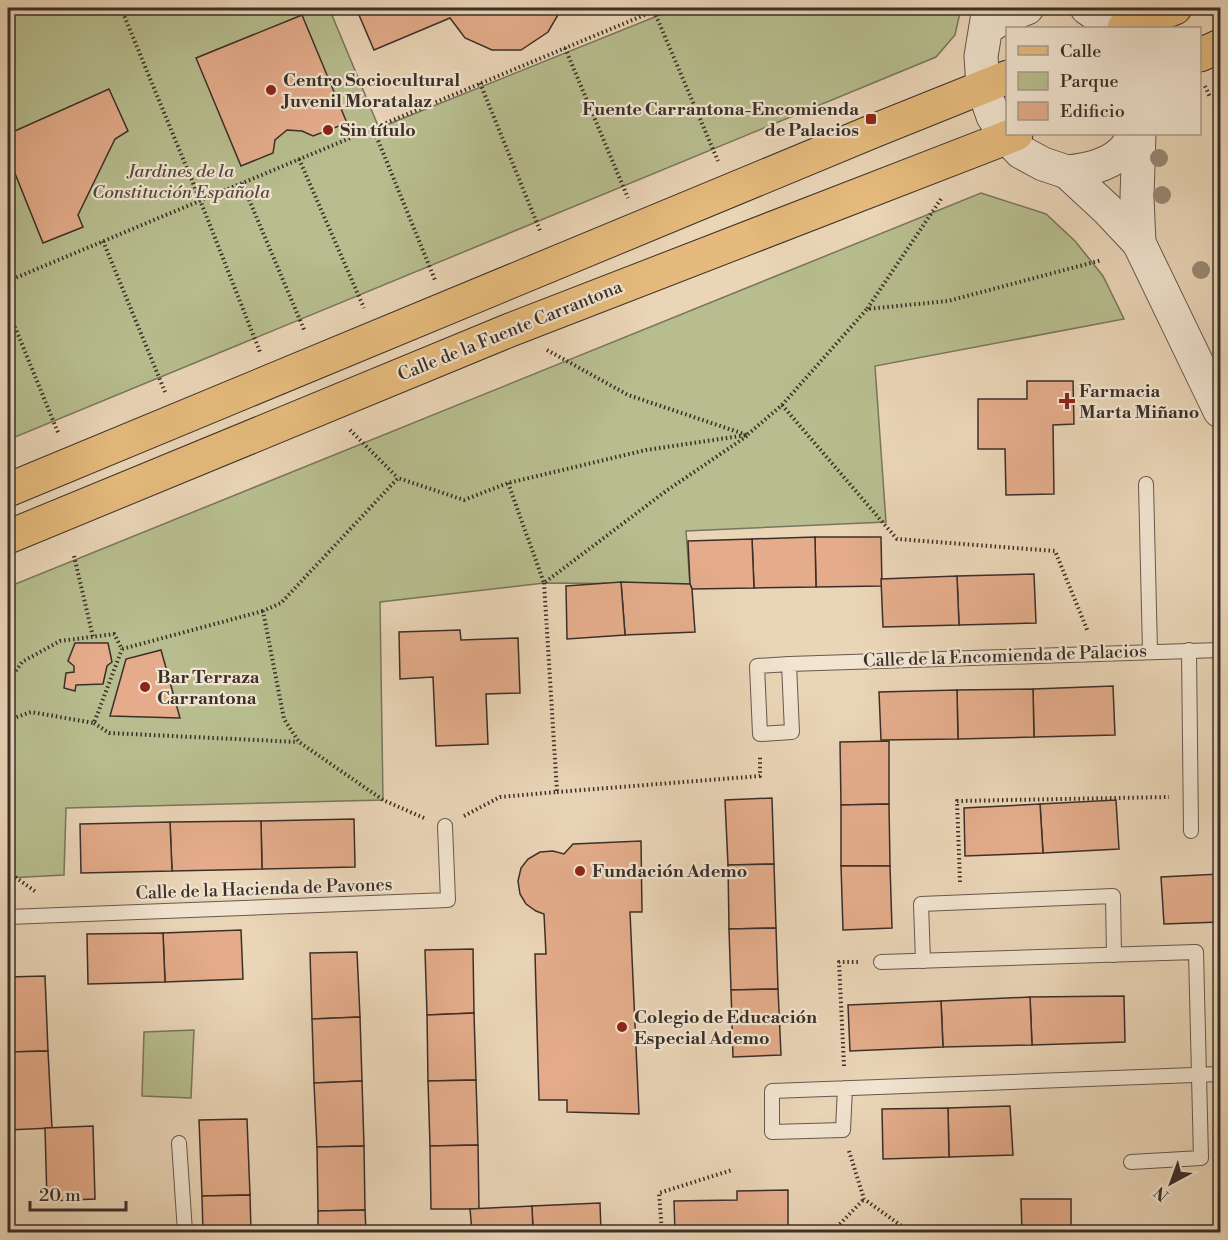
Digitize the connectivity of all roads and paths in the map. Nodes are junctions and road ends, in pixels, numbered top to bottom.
1 (121, 8) edge
2 (661, 8) edge
3 (1027, 8) edge
4 (1087, 8) edge
5 (1175, 8) edge
6 (654, 11) junction
7 (988, 18) edge
8 (1115, 27) edge
9 (1127, 27) edge
10 (1221, 46) edge
11 (565, 48) junction
12 (1201, 55) edge
13 (995, 82) edge
14 (480, 83) junction
15 (373, 128) junction
16 (1006, 130) edge
17 (1011, 135) edge
18 (1137, 135) edge
19 (1138, 135) edge
20 (299, 159) junction
21 (722, 170) dead end
22 (1067, 172) junction
23 (242, 183) junction
24 (945, 194) dead end
25 (200, 200) junction
26 (632, 207) dead end
27 (103, 241) junction
28 (544, 242) dead end
29 (1139, 243) junction
30 (1102, 260) dead end
31 (8, 281) edge
32 (437, 286) dead end
33 (867, 309) junction
34 (8, 310) edge
35 (367, 314) dead end
36 (510, 330) junction
37 (308, 338) dead end
38 (262, 357) dead end
39 (167, 395) dead end
40 (783, 405) junction
41 (1221, 411) edge
42 (347, 426) dead end
43 (747, 435) junction
44 (60, 438) dead end
45 (398, 478) junction
46 (508, 483) junction
47 (1146, 484) dead end
48 (8, 490) edge
49 (8, 537) edge
50 (74, 556) dead end
51 (544, 583) junction
52 (263, 611) junction
53 (1088, 632) dead end
54 (93, 637) junction
55 (122, 649) junction
56 (1189, 650) junction
57 (1221, 650) edge
58 (1150, 651) junction
59 (789, 664) junction
60 (9, 677) edge
61 (8, 682) edge
62 (8, 720) edge
63 (94, 723) junction
64 (760, 734) junction
65 (299, 742) junction
66 (557, 792) junction
67 (1190, 796) junction
68 (445, 826) junction
69 (1191, 831) dead end
70 (961, 902) junction
71 (8, 917) edge
72 (1114, 955) junction
73 (923, 961) junction
74 (881, 962) joint
75 (1221, 1074) edge
76 (1200, 1075) junction
77 (845, 1088) junction
78 (843, 1130) junction
79 (179, 1143) dead end
80 (1131, 1162) dead end
81 (732, 1170) dead end
82 (864, 1199) junction
83 (185, 1233) edge
84 (662, 1233) edge
85 (837, 1233) edge
86 (910, 1233) edge

1 - 25 path
2 - 6 path
3 - 7 street
4 - 8 street
5 - 9 main road
6 - 11 path
6 - 21 path
7 - 13 street
10 - 12 main road
11 - 14 path
11 - 26 path
13 - 16 street
13 - 48 main road
14 - 15 path
14 - 28 path
15 - 20 path
15 - 32 path
17 - 22 street
17 - 36 main road, Calle de la Fuente Carrantona
18 - 22 street
19 - 29 street
20 - 23 path
20 - 35 path
22 - 29 street
23 - 25 path
23 - 37 path
24 - 33 path
25 - 27 path
25 - 38 path
27 - 31 path
27 - 39 path
29 - 41 street
30 - 33 path
33 - 40 path
34 - 44 path
36 - 43 path
36 - 49 main road, Calle de la Fuente Carrantona
40 - 43 path
40 - 53 path
42 - 45 path
43 - 46 path
43 - 51 path
45 - 46 path
45 - 52 path
46 - 51 path
47 - 58 lane
50 - 54 path
51 - 66 path
52 - 55 path
52 - 65 path
54 - 55 path
54 - 60 path
55 - 63 path
56 - 57 lane, Calle de la Encomienda de Palacios
56 - 58 lane, Calle de la Encomienda de Palacios
56 - 67 lane
58 - 59 lane, Calle de la Encomienda de Palacios
59 - 64 lane, Calle de la Encomienda de Palacios
59 - 64 lane
60 - 61 path
62 - 63 path
63 - 65 path
64 - 66 path
65 - 68 path
66 - 68 path
67 - 69 lane
67 - 70 path
68 - 71 lane, Calle de la Hacienda de Pavones
70 - 72 lane
70 - 73 lane
72 - 73 lane
72 - 76 lane
73 - 74 lane
74 - 77 path
75 - 76 lane
76 - 77 lane
76 - 80 lane
77 - 78 lane
77 - 78 lane
78 - 82 path
79 - 83 lane
81 - 84 path
82 - 85 path
82 - 86 path

